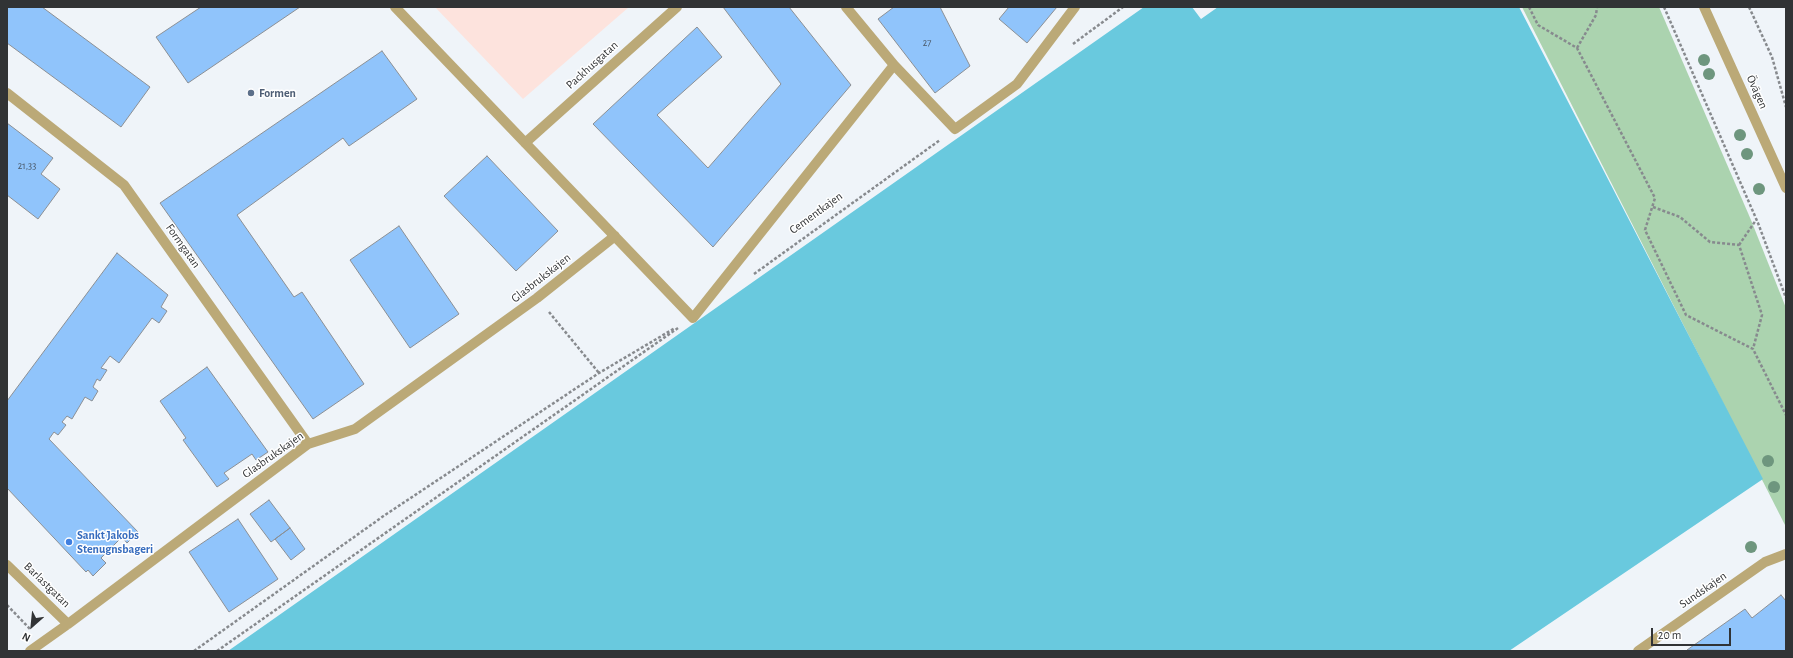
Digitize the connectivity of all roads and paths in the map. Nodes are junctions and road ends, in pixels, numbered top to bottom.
1 (395, 7) edge
2 (677, 7) edge
3 (846, 7) edge
4 (1075, 7) edge
5 (1529, 7) edge
6 (1598, 7) edge
7 (1664, 7) edge
8 (1704, 7) edge
9 (1749, 7) edge
10 (1577, 48) junction
11 (894, 65) junction
12 (7, 93) edge
13 (1786, 107) edge
14 (955, 129) junction
15 (525, 143) junction
16 (1786, 187) edge
17 (1653, 207) junction
18 (1756, 220) junction
19 (615, 236) junction
20 (1739, 245) junction
21 (750, 276) dead end
22 (537, 298) junction
23 (1786, 298) edge
24 (693, 318) junction
25 (1753, 349) junction
26 (599, 373) junction
27 (1786, 416) edge
28 (308, 444) junction
29 (1786, 554) edge
30 (7, 565) edge
31 (7, 605) edge
32 (68, 624) junction
33 (42, 642) junction
34 (30, 651) edge
35 (194, 651) edge
36 (217, 651) edge
37 (1638, 651) edge

1 - 15 street
2 - 15 street, Packhusgatan
3 - 11 street
4 - 14 street
5 - 10 path
6 - 10 path
7 - 18 path
8 - 16 street, Övägen
9 - 13 path
10 - 17 path
11 - 14 street
11 - 24 street, Cementkajen
12 - 28 street, Formgatan
14 - 21 path, Cementkajen
15 - 19 street
17 - 20 path
17 - 25 path
18 - 20 path
18 - 23 path
19 - 22 street, Glasbrukskajen
19 - 24 street
20 - 25 path
22 - 26 path
22 - 28 street, Glasbrukskajen
24 - 26 path
24 - 36 path
25 - 27 path
26 - 35 path
28 - 32 street, Glasbrukskajen
29 - 37 street, Sundskajen
30 - 32 street, Barlastgatan
31 - 33 path
32 - 33 street, Glasbrukskajen
33 - 34 street, Glasbrukskajen

